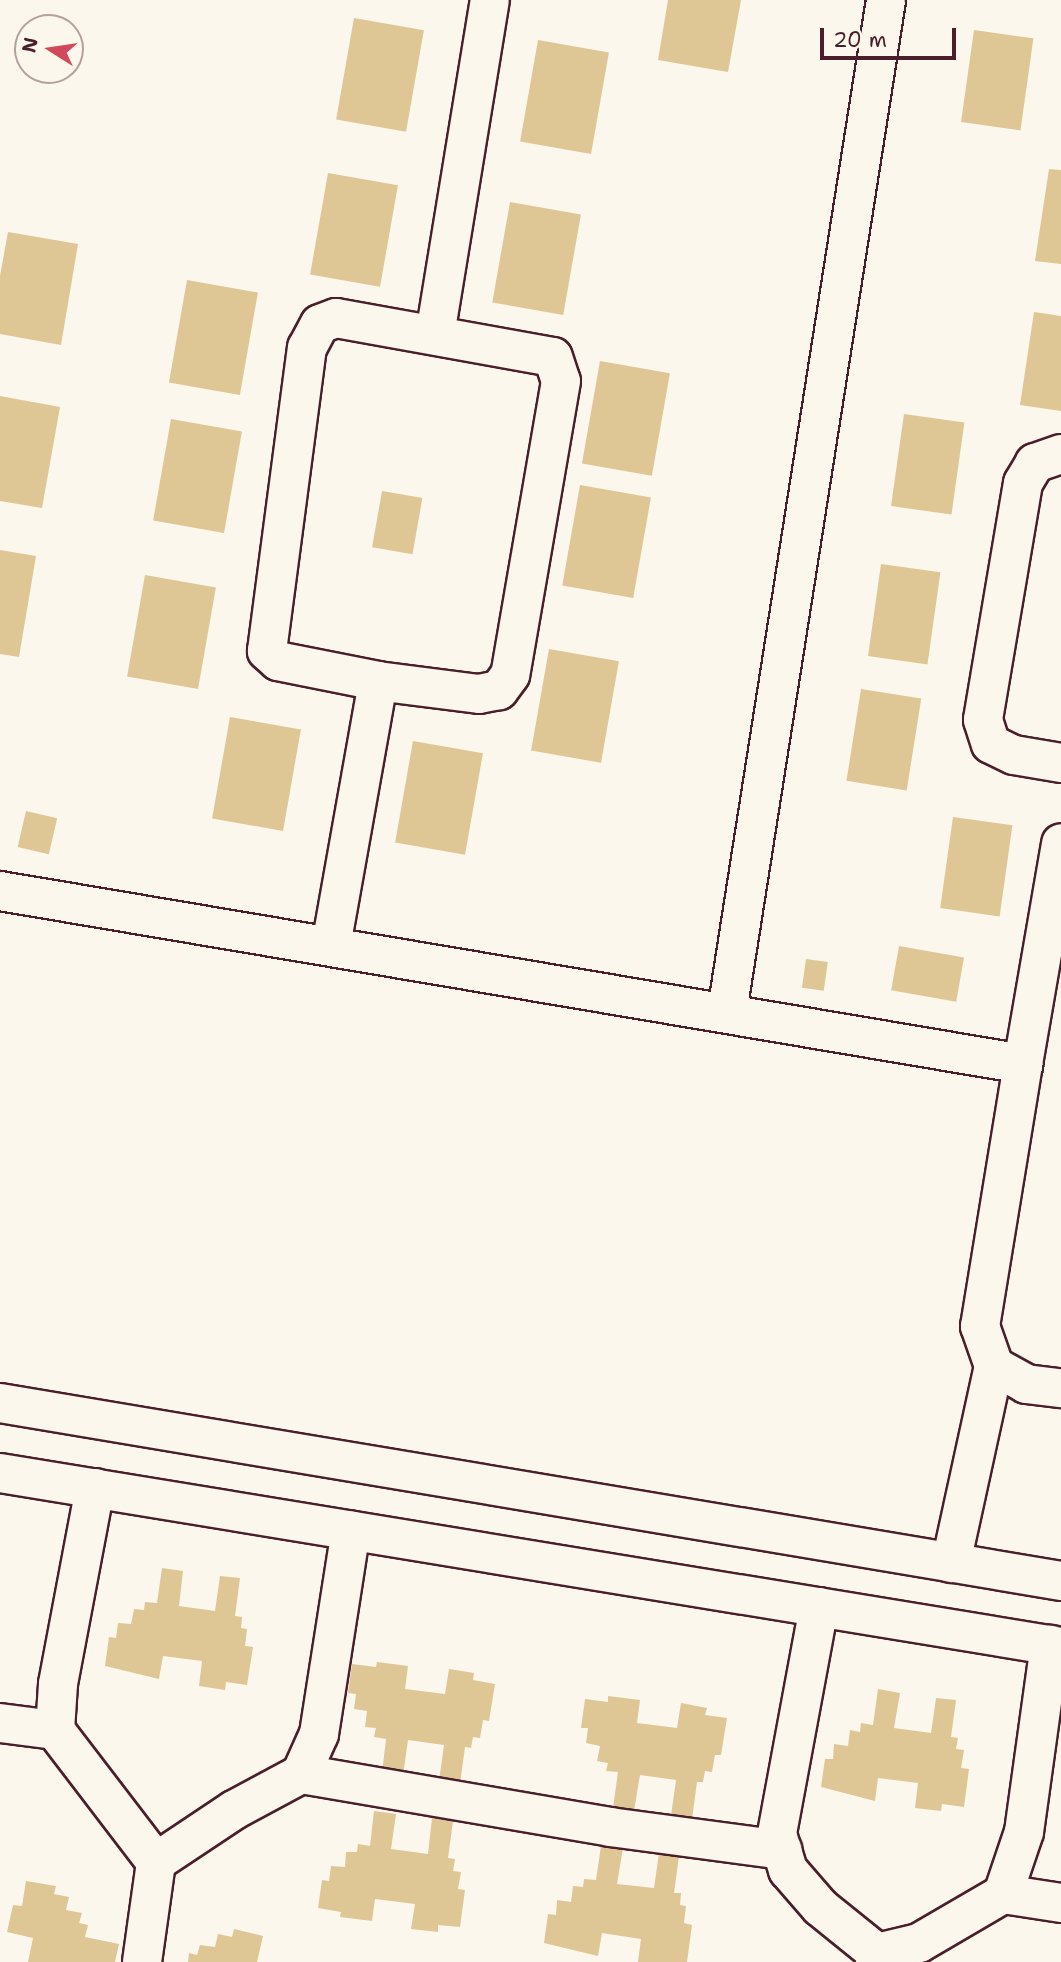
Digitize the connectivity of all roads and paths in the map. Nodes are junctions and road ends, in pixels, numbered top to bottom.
1 (490, 0) edge
2 (886, 0) edge
3 (435, 335) junction
4 (1061, 454) edge
5 (378, 681) junction
6 (1061, 763) edge
7 (1061, 843) edge
8 (0, 891) edge
9 (331, 946) junction
10 (727, 1012) junction
11 (1023, 1064) junction
12 (994, 1366) junction
13 (1061, 1388) edge
14 (0, 1403) edge
15 (0, 1473) edge
16 (94, 1488) junction
17 (351, 1530) junction
18 (951, 1563) junction
19 (1061, 1581) edge
20 (819, 1607) junction
21 (1055, 1646) edge
22 (0, 1723) edge
23 (55, 1730) junction
24 (301, 1773) junction
25 (782, 1850) junction
26 (156, 1862) junction
27 (1003, 1894) junction
28 (1061, 1903) edge
29 (876, 1957) edge
30 (142, 1962) edge

1 - 3 street
2 - 10 street
3 - 5 street
3 - 5 street
4 - 6 street
5 - 9 street
7 - 11 street
8 - 9 street
9 - 10 street
10 - 11 street
11 - 12 street
12 - 13 street
12 - 18 street
14 - 18 street
15 - 16 street
16 - 17 street
16 - 23 street
17 - 20 street
17 - 24 street
18 - 19 street
20 - 21 street
20 - 25 street
21 - 27 street
22 - 23 street
23 - 26 street
24 - 25 street
24 - 26 street
25 - 29 street
26 - 30 street
27 - 28 street
27 - 29 street

